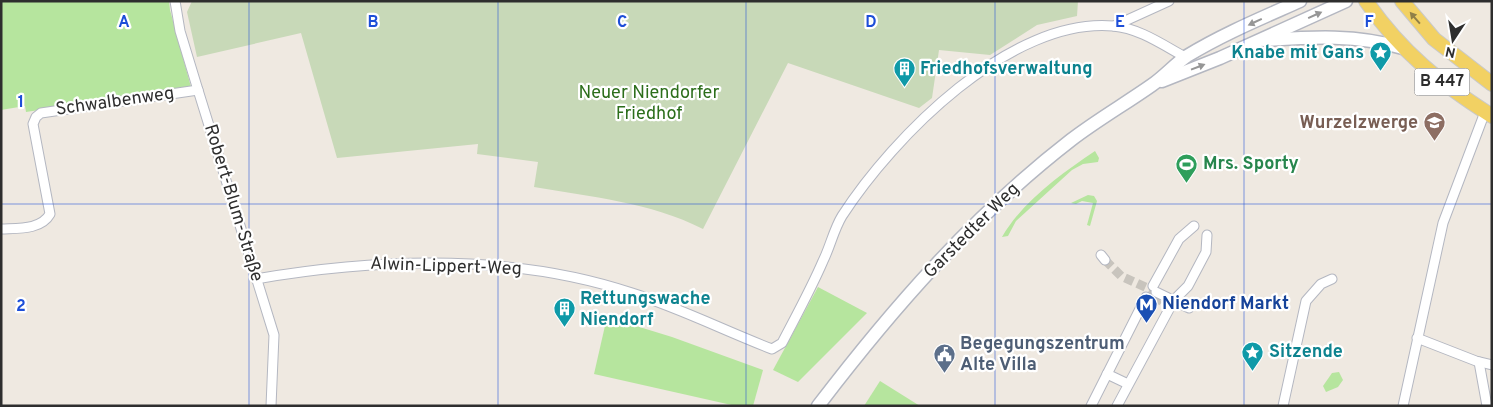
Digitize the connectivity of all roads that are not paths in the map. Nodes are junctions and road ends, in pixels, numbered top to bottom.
1 (175, 1) edge
2 (1169, 1) edge
3 (1346, 1) edge
4 (1366, 1) edge
5 (1402, 1) edge
6 (1296, 2) edge
7 (1114, 26) junction
8 (1254, 41) junction
9 (1403, 48) junction
10 (1186, 57) junction
11 (1153, 84) junction
12 (1492, 84) edge
13 (198, 90) junction
14 (1489, 114) edge
15 (1194, 226) dead end
16 (1, 229) edge
17 (1207, 235) dead end
18 (256, 279) junction
19 (1332, 279) dead end
20 (1146, 297) tunnel mouth
21 (1174, 300) junction
22 (1189, 308) dead end
23 (1417, 338) junction
24 (1479, 362) junction
25 (1492, 365) edge
26 (1107, 374) junction
27 (1128, 384) junction
28 (271, 406) edge
29 (818, 406) edge
30 (1091, 406) edge
31 (1118, 406) edge
32 (1284, 406) edge
33 (1403, 406) edge
34 (1487, 406) edge

1 - 13 street, Robert-Blum-Straße
2 - 7 street
8 -> 3 main road, Garstedter Weg
4 - 9 main road, B 447
12 -> 5 main road, B 447
6 -> 10 main road, Garstedter Weg
7 - 10 street
7 - 18 street, Alwin-Lippert-Weg
8 - 9 main road
11 -> 8 main road, Garstedter Weg
9 - 14 main road, B 447
10 - 11 main road, Garstedter Weg
11 - 29 main road, Garstedter Weg
13 - 16 street, Schwalbenweg
13 - 18 street, Robert-Blum-Straße
14 - 23 street
15 - 21 street
17 - 21 street
18 - 28 street, Robert-Blum-Straße
19 - 32 street
20 - 26 street
21 - 22 street
21 - 27 street
23 - 24 street
23 - 33 street
24 - 25 street
24 - 34 street
26 - 27 street
26 - 30 street
27 - 31 street

